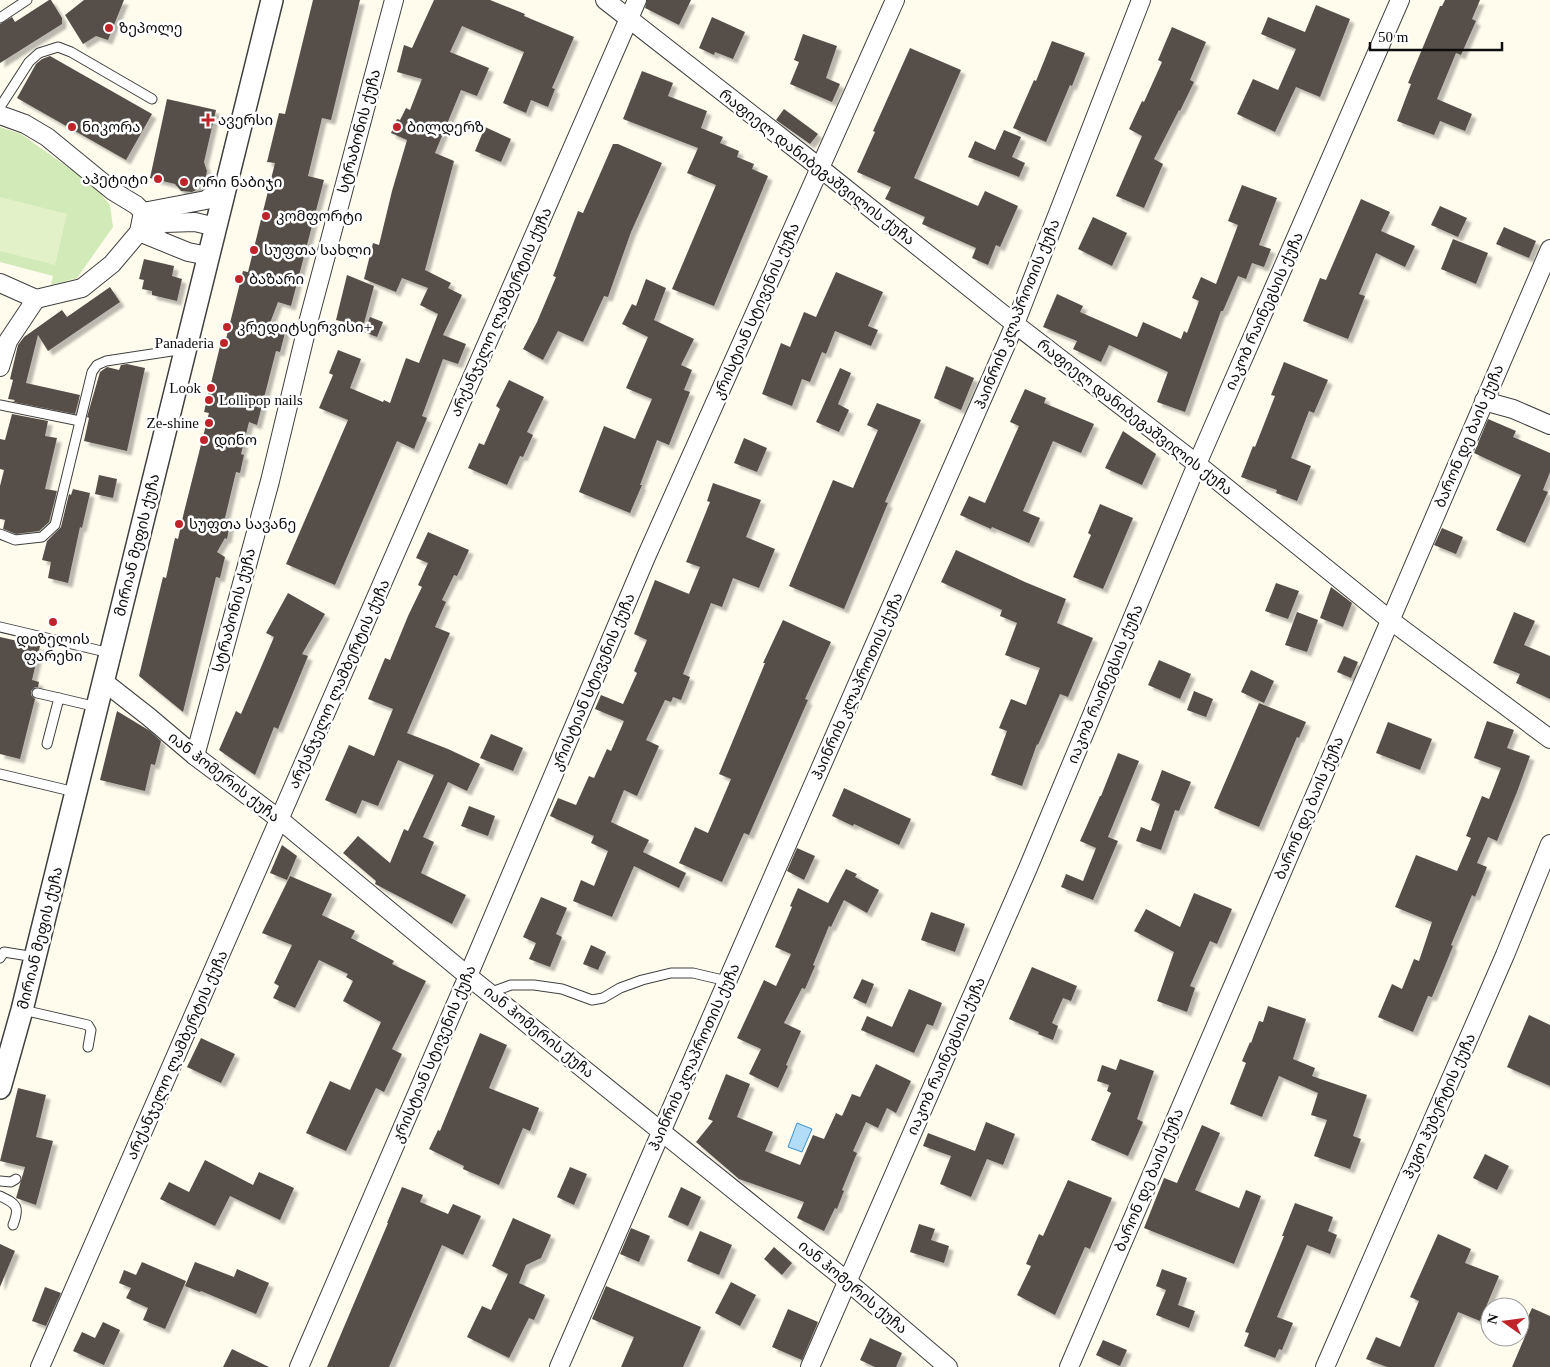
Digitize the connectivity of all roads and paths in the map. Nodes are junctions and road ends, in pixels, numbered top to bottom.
1 (27, 0) edge
2 (272, 0) edge
3 (394, 0) edge
4 (605, 0) edge
5 (637, 0) edge
6 (895, 0) edge
7 (1142, 0) edge
8 (1400, 0) edge
9 (0, 18) edge
10 (629, 20) junction
11 (152, 99) dead end
12 (0, 107) edge
13 (0, 115) edge
14 (820, 168) junction
15 (226, 184) junction
16 (143, 212) junction
17 (216, 227) junction
18 (139, 232) junction
19 (1550, 249) edge
20 (208, 256) junction
21 (0, 283) edge
22 (36, 298) junction
23 (1015, 324) junction
24 (186, 349) junction
25 (0, 367) edge
26 (1484, 401) junction
27 (0, 405) edge
28 (80, 421) junction
29 (1550, 425) edge
30 (1197, 464) junction
31 (0, 534) edge
32 (1390, 620) junction
33 (0, 627) edge
34 (110, 653) junction
35 (103, 681) junction
36 (37, 693) dead end
37 (59, 698) junction
38 (97, 707) junction
39 (1550, 739) edge
40 (47, 744) dead end
41 (195, 756) junction
42 (0, 774) edge
43 (76, 792) junction
44 (279, 819) junction
45 (1550, 844) edge
46 (35, 957) junction
47 (0, 958) edge
48 (468, 976) junction
49 (727, 981) junction
50 (489, 993) junction
51 (22, 1010) junction
52 (88, 1047) dead end
53 (0, 1088) edge
54 (662, 1130) junction
55 (16, 1179) dead end
56 (0, 1181) edge
57 (0, 1196) edge
58 (13, 1225) dead end
59 (847, 1281) junction
60 (40, 1367) edge
61 (299, 1367) edge
62 (559, 1367) edge
63 (810, 1367) edge
64 (948, 1367) edge
65 (1069, 1367) edge
66 (1325, 1367) edge

1 - 9 lane
2 - 15 street, მირიან მეფის ქუჩა
3 - 41 street, სტრაბონის ქუჩა
4 - 10 street, რაფიელ დანიბეგაშვილის ქუჩა
5 - 10 street, არქანჯელო ლამბერტის ქუჩა
6 - 14 street, კრისტიან სტივენის ქუჩა
7 - 23 street, ჰაინრიხ კლაპროთის ქუჩა
8 - 30 street, იაკობ რაინეგსის ქუჩა
10 - 14 street, რაფიელ დანიბეგაშვილის ქუჩა
10 - 44 street, არქანჯელო ლამბერტის ქუჩა
11 - 12 lane
13 - 16 street
14 - 23 street, რაფიელ დანიბეგაშვილის ქუჩა
14 - 48 street, კრისტიან სტივენის ქუჩა
15 - 16 street
15 - 17 street, მირიან მეფის ქუჩა
16 - 18 street
17 - 18 street
17 - 20 street, მირიან მეფის ქუჩა
18 - 20 street
18 - 22 street
19 - 26 street, ბარონ დე ბაის ქუჩა
20 - 24 street, მირიან მეფის ქუჩა
21 - 22 street
22 - 25 street
23 - 30 street, რაფიელ დანიბეგაშვილის ქუჩა
23 - 49 street, ჰაინრიხ კლაპროთის ქუჩა
24 - 28 lane
24 - 34 street, მირიან მეფის ქუჩა
26 - 29 street
26 - 32 street, ბარონ დე ბაის ქუჩა
27 - 28 lane
28 - 31 lane
30 - 32 street, რაფიელ დანიბეგაშვილის ქუჩა
30 - 59 street, იაკობ რაინეგსის ქუჩა
32 - 39 street, რაფიელ დანიბეგაშვილის ქუჩა
32 - 65 street, ბარონ დე ბაის ქუჩა
33 - 34 lane
34 - 35 street, მირიან მეფის ქუჩა
35 - 38 street, მირიან მეფის ქუჩა
35 - 41 street, იან ჰომერის ქუჩა
36 - 37 lane
37 - 38 lane
37 - 40 lane
38 - 43 street, მირიან მეფის ქუჩა
41 - 44 street, იან ჰომერის ქუჩა
42 - 43 lane
43 - 46 street, მირიან მეფის ქუჩა
44 - 48 street, იან ჰომერის ქუჩა
44 - 60 street, არქანჯელო ლამბერტის ქუჩა
45 - 66 street, ჰუგო ჰუბერტის ქუჩა
46 - 47 lane
46 - 51 street, მირიან მეფის ქუჩა
48 - 50 street, იან ჰომერის ქუჩა
48 - 61 street, კრისტიან სტივენის ქუჩა
49 - 50 lane
49 - 54 street, ჰაინრიხ კლაპროთის ქუჩა
50 - 54 street, იან ჰომერის ქუჩა
51 - 52 lane
51 - 53 street, მირიან მეფის ქუჩა
54 - 59 street, იან ჰომერის ქუჩა
54 - 62 street, ჰაინრიხ კლაპროთის ქუჩა
55 - 56 lane
57 - 58 lane
59 - 63 street, იაკობ რაინეგსის ქუჩა
59 - 64 street, იან ჰომერის ქუჩა

